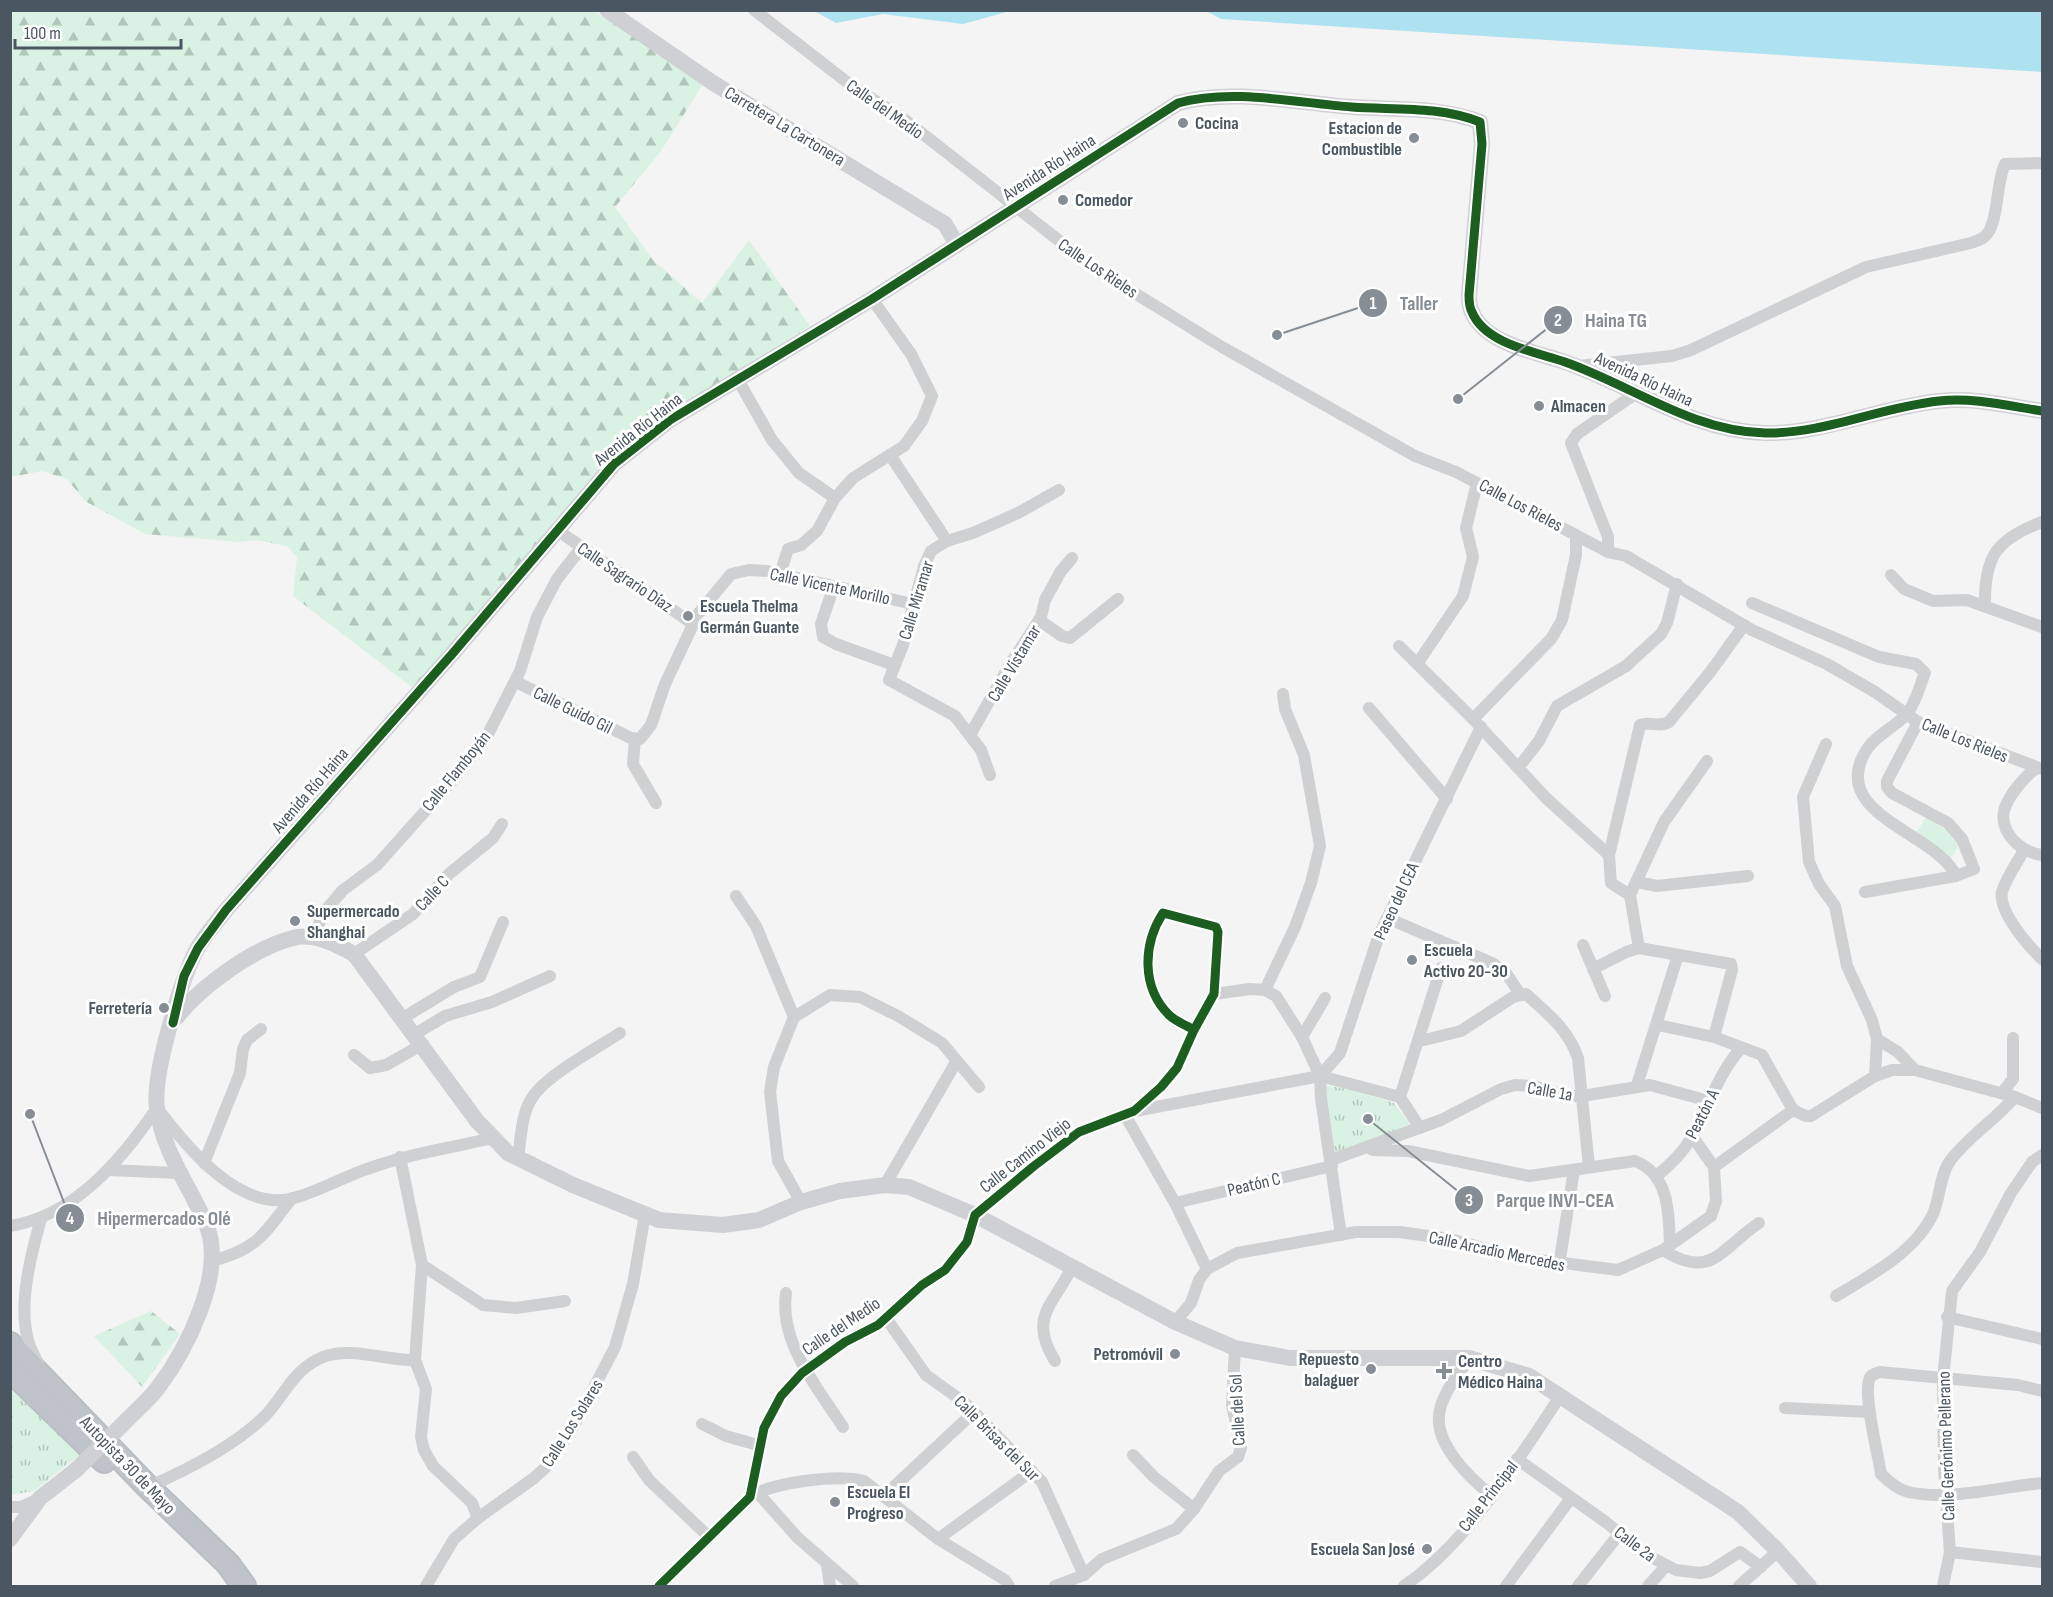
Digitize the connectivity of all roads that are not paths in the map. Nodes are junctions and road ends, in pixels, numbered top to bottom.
1 (607, 10) edge
2 (754, 10) edge
3 (2043, 163) edge
4 (1016, 208) junction
5 (957, 245) junction
6 (872, 299) junction
7 (1577, 366) junction
8 (737, 378) junction
9 (1635, 394) junction
10 (2043, 411) edge
11 (891, 455) junction
12 (1477, 483) junction
13 (1059, 490) dead end
14 (835, 498) junction
15 (2043, 522) edge
16 (557, 530) junction
17 (1576, 535) junction
18 (947, 541) junction
19 (581, 548) junction
20 (1608, 552) junction
21 (1072, 558) dead end
22 (780, 574) junction
23 (1891, 575) dead end
24 (1677, 584) junction
25 (834, 586) junction
26 (1118, 598) dead end
27 (1752, 603) dead end
28 (914, 604) junction
29 (1984, 606) junction
30 (1039, 620) junction
31 (693, 624) junction
32 (1744, 625) junction
33 (2043, 627) edge
34 (1399, 646) dead end
35 (1417, 664) junction
36 (894, 665) junction
37 (516, 682) junction
38 (1283, 694) dead end
39 (1369, 708) dead end
40 (1907, 714) junction
41 (1918, 722) junction
42 (1477, 723) junction
43 (970, 735) junction
44 (633, 738) junction
45 (1826, 744) dead end
46 (1707, 761) dead end
47 (1518, 768) junction
48 (2039, 768) edge
49 (990, 775) dead end
50 (1447, 799) junction
51 (656, 803) dead end
52 (502, 824) dead end
53 (2024, 850) junction
54 (1609, 855) junction
55 (2043, 855) edge
56 (1748, 876) dead end
57 (1956, 876) junction
58 (1637, 882) junction
59 (1865, 892) dead end
60 (1630, 895) junction
61 (736, 896) dead end
62 (1387, 918) junction
63 (503, 922) dead end
64 (313, 938) junction
65 (1583, 945) dead end
66 (1640, 948) junction
67 (354, 954) junction
68 (1678, 956) junction
69 (2043, 959) edge
70 (1441, 968) dead end
71 (1593, 969) junction
72 (550, 975) dead end
73 (1265, 990) junction
74 (1214, 994) junction
75 (1520, 994) junction
76 (1605, 996) dead end
77 (1325, 998) dead end
78 (794, 1017) junction
79 (403, 1018) junction
80 (173, 1023) junction
81 (1658, 1025) junction
82 (261, 1029) dead end
83 (1194, 1030) junction
84 (620, 1033) dead end
85 (1302, 1037) junction
86 (1714, 1037) junction
87 (2013, 1038) dead end
88 (419, 1039) junction
89 (1878, 1039) junction
90 (1420, 1041) junction
91 (1741, 1048) junction
92 (354, 1055) dead end
93 (956, 1062) junction
94 (1915, 1070) junction
95 (1320, 1076) junction
96 (1875, 1076) junction
97 (1637, 1085) junction
98 (979, 1087) dead end
99 (2002, 1094) junction
100 (1582, 1096) junction
101 (1400, 1097) junction
102 (2015, 1097) junction
103 (1709, 1101) junction
104 (157, 1108) junction
105 (2043, 1108) edge
106 (1793, 1110) junction
107 (1130, 1113) junction
108 (1420, 1128) junction
109 (1692, 1136) junction
110 (494, 1138) junction
111 (1365, 1150) junction
112 (2043, 1155) edge
113 (400, 1158) junction
114 (518, 1158) junction
115 (204, 1163) junction
116 (1331, 1163) junction
117 (1589, 1167) junction
118 (1714, 1167) junction
119 (109, 1170) junction
120 (1575, 1170) junction
121 (178, 1173) junction
122 (1657, 1176) junction
123 (885, 1185) junction
124 (292, 1198) junction
125 (801, 1202) junction
126 (1175, 1203) junction
127 (645, 1214) junction
128 (975, 1215) junction
129 (41, 1219) junction
130 (1759, 1223) dead end
131 (10, 1226) edge
132 (1341, 1235) junction
133 (1667, 1247) junction
134 (212, 1260) junction
135 (422, 1265) junction
136 (1559, 1265) junction
137 (1072, 1267) junction
138 (1207, 1269) junction
139 (786, 1293) dead end
140 (1836, 1296) dead end
141 (565, 1301) dead end
142 (1947, 1317) junction
143 (886, 1318) junction
144 (1175, 1322) junction
145 (2043, 1338) edge
146 (10, 1344) edge
147 (1235, 1348) junction
148 (1469, 1358) junction
149 (415, 1360) junction
150 (1055, 1361) dead end
151 (806, 1369) junction
152 (22, 1378) edge
153 (1942, 1379) junction
154 (2043, 1391) edge
155 (1561, 1395) junction
156 (1785, 1408) dead end
157 (974, 1412) junction
158 (1870, 1412) junction
159 (702, 1424) dead end
160 (843, 1427) dead end
161 (761, 1446) junction
162 (1133, 1455) dead end
163 (633, 1457) dead end
164 (1517, 1459) junction
165 (1032, 1471) junction
166 (2043, 1483) edge
167 (148, 1487) junction
168 (753, 1494) junction
169 (1947, 1494) junction
170 (884, 1496) junction
171 (1492, 1496) junction
172 (40, 1498) junction
173 (1571, 1498) junction
174 (10, 1507) edge
175 (1194, 1509) junction
176 (478, 1518) junction
177 (1620, 1533) junction
178 (709, 1537) junction
179 (10, 1539) edge
180 (938, 1539) junction
181 (1778, 1551) junction
182 (1950, 1552) junction
183 (2043, 1562) edge
184 (827, 1564) junction
185 (1666, 1566) junction
186 (1761, 1567) junction
187 (1078, 1580) edge
188 (1746, 1584) edge
189 (234, 1587) edge
190 (244, 1587) edge
191 (426, 1587) edge
192 (659, 1587) edge
193 (830, 1587) edge
194 (853, 1587) edge
195 (1009, 1587) edge
196 (1055, 1587) edge
197 (1404, 1587) edge
198 (1506, 1587) edge
199 (1578, 1587) edge
200 (1648, 1587) edge
201 (1809, 1587) edge
202 (1943, 1587) edge

1 - 5 street, Carretera La Cartonera
2 - 4 street, Calle del Medio
3 - 7 street
4 - 5 street, Avenida Río Haina
4 - 7 street, Avenida Río Haina
4 - 12 street, Calle Los Rieles
5 - 6 street, Avenida Río Haina
6 - 8 street, Avenida Río Haina
6 - 11 street
7 - 9 street, Avenida Río Haina
8 - 14 street
8 - 16 street, Avenida Río Haina
9 - 10 street, Avenida Río Haina
9 - 20 street
11 - 14 street
11 - 18 street
12 - 17 street, Calle Los Rieles
12 - 35 street
13 - 18 street, Calle Miramar
14 - 22 street
15 - 29 street
16 - 19 street, Calle Sagrario Díaz
16 - 80 street, Avenida Río Haina
17 - 20 street, Calle Los Rieles
17 - 42 street, Paseo del CEA
18 - 28 street, Calle Miramar
19 - 31 street, Calle Sagrario Díaz
19 - 37 street, Calle Flamboyán
20 - 24 street, Calle Los Rieles
21 - 30 street, Calle Vistamar
22 - 25 street, Calle Vicente Morillo
22 - 31 street, Calle Vicente Morillo
23 - 29 street
24 - 32 street, Calle Los Rieles
24 - 47 street
25 - 28 street, Calle Vicente Morillo
25 - 36 street
26 - 30 street
27 - 40 street
28 - 36 street, Calle Miramar
29 - 33 street
30 - 43 street, Calle Vistamar
31 - 44 street, Calle Vicente Morillo
32 - 40 street, Calle Los Rieles
32 - 54 street
34 - 35 street
35 - 42 street
36 - 43 street, Calle Miramar
37 - 44 street, Calle Guido Gil
37 - 64 street, Calle Flamboyán
38 - 73 street
39 - 50 street
40 - 41 street, Calle Los Rieles
40 - 57 street
41 - 48 street, Calle Los Rieles
41 - 57 street
42 - 47 street
42 - 50 street, Paseo del CEA
43 - 49 street
44 - 51 street
45 - 89 street
46 - 58 street
47 - 54 street
48 - 53 street
50 - 62 street, Paseo del CEA
52 - 67 street, Calle C
53 - 55 street
53 - 69 street
54 - 60 street
56 - 58 street
57 - 59 street
58 - 60 street
60 - 66 street
61 - 78 street
62 - 75 street
62 - 95 street, Paseo del CEA
63 - 79 street
64 - 67 street
64 - 80 street
65 - 71 street
66 - 68 street
66 - 71 street
67 - 79 street
68 - 81 street
68 - 86 street
70 - 90 street
71 - 76 street
72 - 88 street
73 - 74 street
73 - 85 street
74 - 83 street, Calle Camino Viejo
74 - 83 street, Calle Camino Viejo
75 - 90 street
75 - 100 street
77 - 85 street
78 - 93 street
78 - 125 street
79 - 88 street
80 - 104 street, Avenida Río Haina
81 - 86 street
81 - 97 street
82 - 115 street
83 - 107 street, Calle Camino Viejo
84 - 114 street
85 - 95 street
86 - 91 street
87 - 99 street
88 - 92 street
88 - 110 street
89 - 94 street
89 - 96 street
90 - 101 street
91 - 103 street, Peatón A
91 - 106 street
93 - 98 street
93 - 123 street
94 - 96 street
94 - 99 street
95 - 101 street
95 - 107 street
95 - 116 street
96 - 106 street
97 - 100 street, Calle 1a
97 - 103 street, Calle 1a
99 - 102 street
100 - 108 street, Calle 1a
100 - 117 street
101 - 108 street
102 - 105 street
102 - 140 street
103 - 109 street, Peatón A
104 - 115 street
104 - 119 street
104 - 121 street, Avenida Río Haina
106 - 118 street
107 - 126 street
107 - 128 street, Calle Camino Viejo
108 - 111 street, Calle 1a
109 - 118 street
109 - 122 street, Peatón A
110 - 113 street
110 - 114 street
111 - 116 street, Calle 1a
111 - 120 street
112 - 142 street, Calle Gerónimo Pellerano
113 - 124 street
113 - 135 street
114 - 127 street
115 - 124 street
116 - 126 street, Peatón C
116 - 132 street
117 - 120 street
117 - 122 street
118 - 133 street, Calle Arcadio Mercedes
119 - 121 street
119 - 129 street
120 - 136 street
121 - 134 street, Avenida Río Haina
122 - 133 street
123 - 125 street
123 - 128 street
124 - 134 street
125 - 127 street
126 - 138 street
127 - 176 street, Calle Los Solares
128 - 137 street
128 - 143 street, Calle del Medio
129 - 131 street
129 - 152 street
130 - 133 street
132 - 136 street, Calle Arcadio Mercedes
132 - 138 street, Calle Arcadio Mercedes
133 - 136 street, Calle Arcadio Mercedes
134 - 172 street, Avenida Río Haina, bridge
135 - 141 street
135 - 149 street
137 - 144 street
137 - 150 street
138 - 144 street
139 - 151 street
142 - 145 street
142 - 153 street, Calle Gerónimo Pellerano
143 - 151 street, Calle del Medio
143 - 157 street, Calle Brisas del Sur
144 - 147 street
146 - 152 highway, Autopista 30 de Mayo
147 - 148 street
147 - 175 street, Calle del Sol
148 - 155 street
148 - 171 street
149 - 167 street
149 - 176 street
151 - 160 street
151 - 161 street, Calle del Medio
152 - 167 highway, Autopista 30 de Mayo
152 - 189 highway, Autopista 30 de Mayo
153 - 154 street
153 - 158 street
153 - 169 street, Calle Gerónimo Pellerano
155 - 164 street, Calle Principal
155 - 181 street
156 - 158 street
157 - 165 street, Calle Brisas del Sur
157 - 170 street
158 - 169 street
159 - 161 street
161 - 168 street, Calle del Medio
162 - 175 street
163 - 178 street
164 - 171 street, Calle Principal
164 - 173 street, Calle 2a
165 - 180 street
165 - 187 street, Calle Brisas del Sur
166 - 169 street
167 - 190 highway, Autopista 30 de Mayo
168 - 170 street
168 - 178 street
168 - 184 street
169 - 182 street, Calle Gerónimo Pellerano
170 - 180 street
171 - 197 street, Calle Principal
172 - 174 street
172 - 179 street, Avenida Río Haina
173 - 177 street, Calle 2a
173 - 198 street
175 - 187 street, Calle del Sol
176 - 191 street, Calle Los Solares
177 - 185 street, Calle 2a
177 - 199 street
178 - 192 street
180 - 195 street
181 - 186 street
181 - 201 street
182 - 183 street
182 - 202 street, Calle Gerónimo Pellerano
184 - 193 street
184 - 194 street
185 - 186 street, Calle 2a
185 - 200 street
186 - 188 street
187 - 196 street, Calle del Sol

